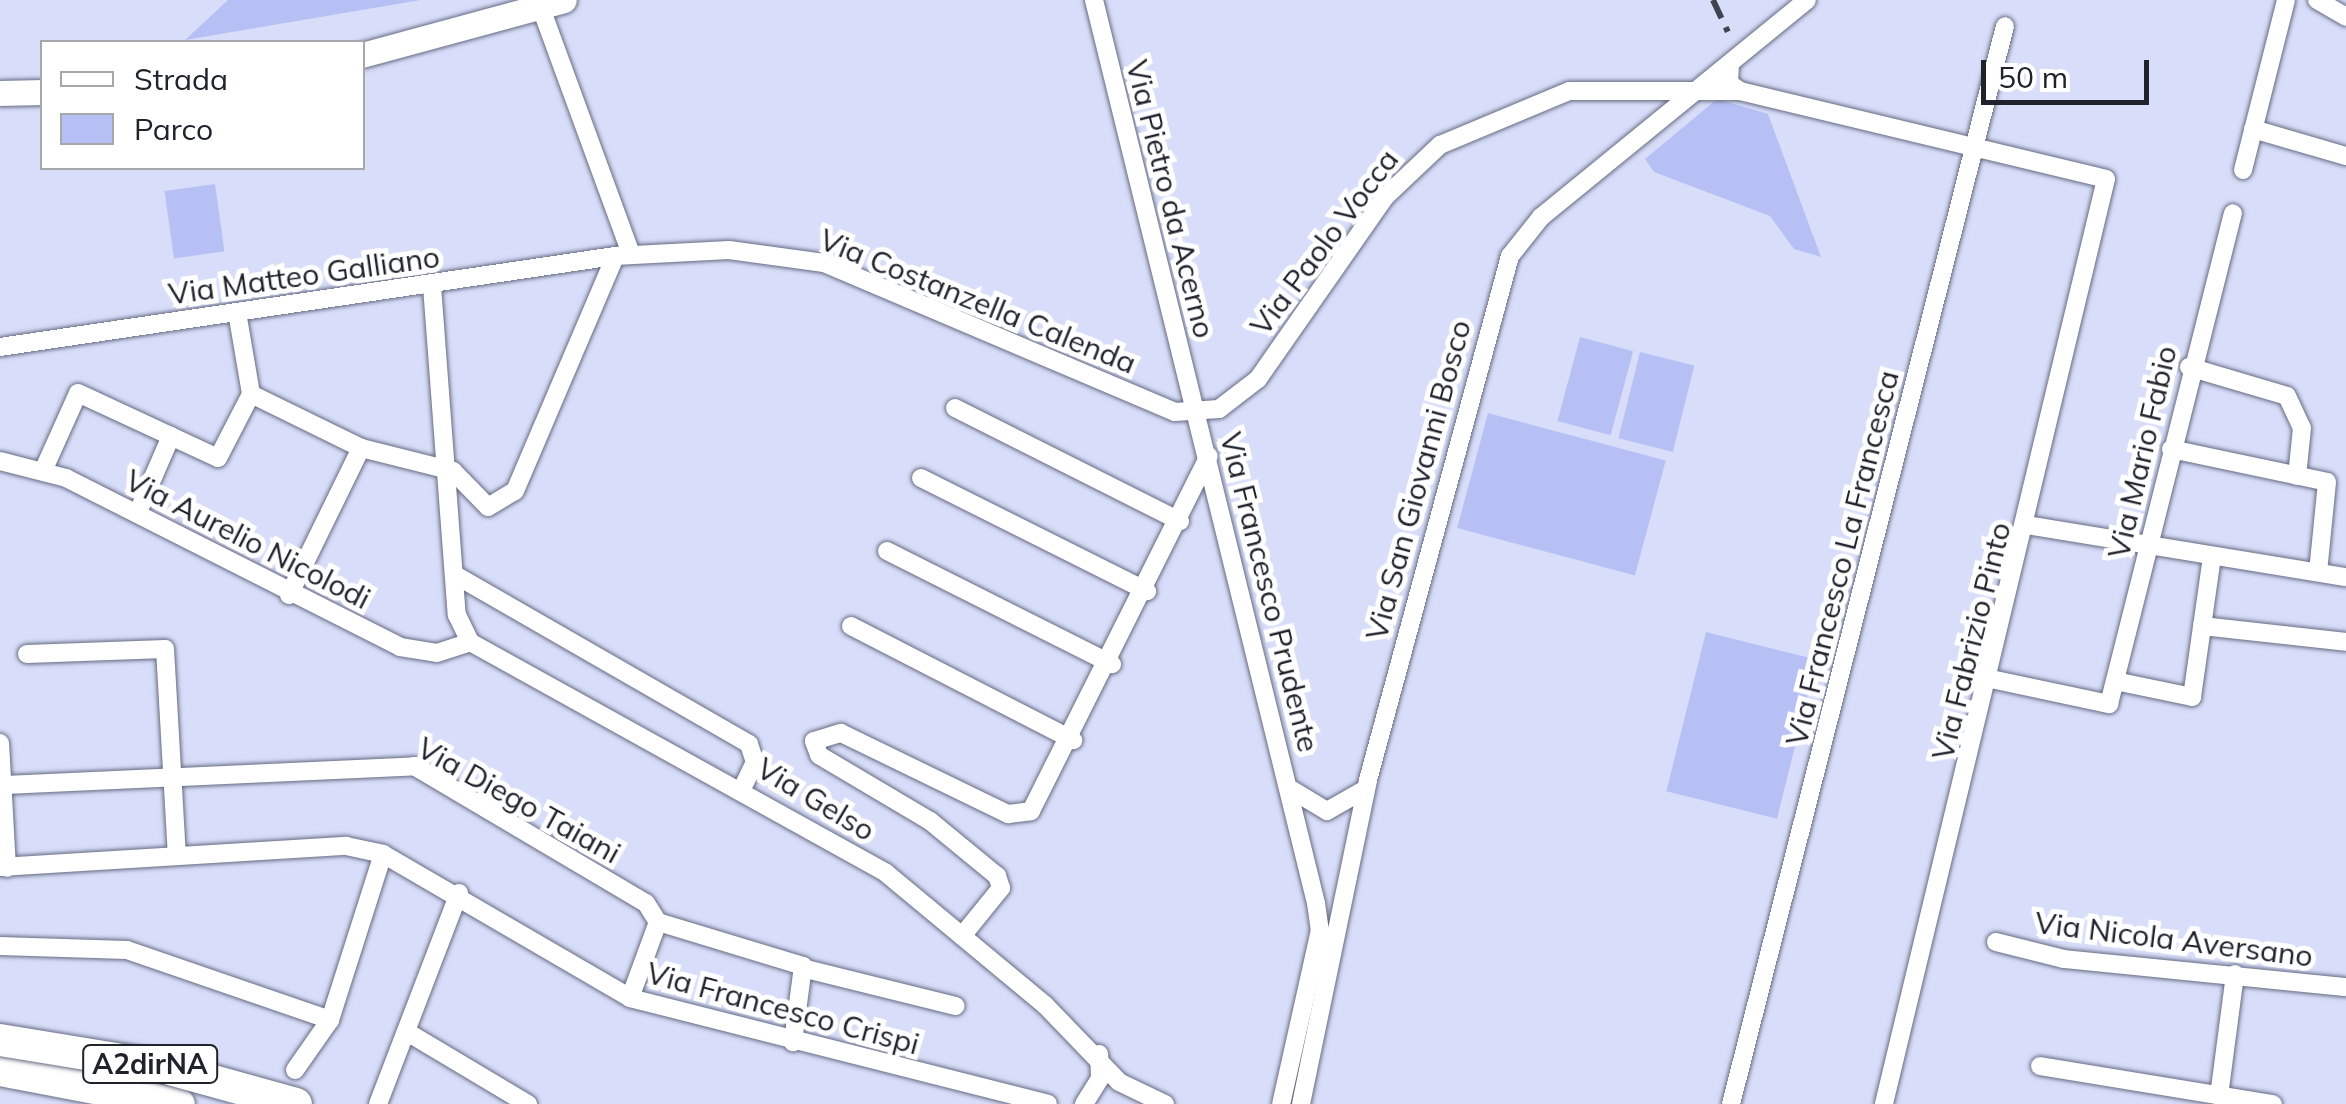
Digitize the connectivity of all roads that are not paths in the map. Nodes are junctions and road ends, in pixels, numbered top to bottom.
1 (1094, 0) edge
2 (1807, 0) edge
3 (2286, 0) edge
4 (2317, 0) edge
5 (553, 4) edge
6 (2346, 16) edge
7 (2006, 26) dead end
8 (365, 54) edge
9 (1730, 64) junction
10 (1701, 89) junction
11 (1740, 91) junction
12 (40, 92) edge
13 (1664, 92) junction
14 (0, 93) edge
15 (2253, 129) junction
16 (1648, 132) junction
17 (1976, 145) junction
18 (2346, 156) edge
19 (2243, 170) dead end
20 (2108, 190) joint
21 (2232, 213) dead end
22 (623, 255) junction
23 (432, 286) junction
24 (237, 312) junction
25 (0, 347) edge
26 (2189, 367) junction
27 (251, 394) junction
28 (955, 408) dead end
29 (1197, 412) junction
30 (172, 436) junction
31 (361, 448) junction
32 (2171, 449) junction
33 (1209, 456) junction
34 (0, 461) edge
35 (43, 470) junction
36 (453, 471) junction
37 (2297, 476) junction
38 (922, 478) dead end
39 (138, 512) junction
40 (1180, 521) junction
41 (2027, 525) junction
42 (2149, 547) junction
43 (887, 551) dead end
44 (2212, 556) junction
45 (2318, 572) junction
46 (457, 576) junction
47 (2346, 577) edge
48 (1146, 591) junction
49 (289, 594) junction
50 (851, 626) dead end
51 (2202, 626) junction
52 (470, 642) junction
53 (2346, 642) edge
54 (27, 654) dead end
55 (1112, 664) junction
56 (1990, 679) junction
57 (2115, 681) junction
58 (1073, 740) junction
59 (0, 743) edge
60 (173, 777) junction
61 (1368, 780) junction
62 (3, 786) junction
63 (1289, 786) junction
64 (743, 787) junction
65 (382, 854) junction
66 (177, 855) junction
67 (3, 867) edge
68 (459, 893) junction
69 (658, 922) junction
70 (962, 936) junction
71 (1996, 942) dead end
72 (0, 946) edge
73 (806, 969) junction
74 (2236, 974) junction
75 (2346, 987) edge
76 (630, 998) junction
77 (956, 1006) dead end
78 (330, 1020) junction
79 (407, 1032) junction
80 (0, 1040) edge
81 (794, 1042) junction
82 (1099, 1054) junction
83 (2040, 1066) dead end
84 (0, 1070) edge
85 (294, 1070) dead end
86 (2219, 1096) junction
87 (178, 1104) edge
88 (296, 1104) edge
89 (378, 1104) edge
90 (528, 1104) edge
91 (1048, 1104) edge
92 (1084, 1104) edge
93 (1165, 1104) edge
94 (1282, 1104) edge
95 (1301, 1104) edge
96 (1731, 1104) edge
97 (1884, 1104) edge
98 (2273, 1104) edge

1 - 29 street, Via Pietro da Acerno
2 - 9 street, Via San Giovanni Bosco
3 - 15 street
4 - 6 street
5 - 8 main road
5 - 22 street
7 - 17 street, Via Francesco La Francesca
9 - 10 street, Via San Giovanni Bosco
9 - 11 street
10 - 11 street, Via Paolo Vocca
10 - 13 street, Via Paolo Vocca
10 - 16 street, Via San Giovanni Bosco
11 - 17 street, Via Paolo Vocca
12 - 14 main road
13 - 16 street
13 - 29 street, Via Paolo Vocca
15 - 18 street
15 - 19 street
16 - 61 street, Via San Giovanni Bosco
17 - 20 street, Via Paolo Vocca
17 - 96 street, Via Francesco La Francesca
20 - 41 street, Via Fabrizio Pinto
21 - 26 street, Via Mario Fabio
22 - 23 street, Via Matteo Galliano
22 - 29 street, Via Costanzella Calenda
22 - 36 street
23 - 24 street, Via Matteo Galliano
23 - 36 street
24 - 25 street, Via Matteo Galliano
24 - 27 street
26 - 32 street, Via Mario Fabio
26 - 37 street
27 - 30 street
27 - 31 street
28 - 40 street
29 - 33 street, Via Francesco Prudente
30 - 35 street
30 - 39 street
31 - 36 street
31 - 49 street
32 - 37 street
32 - 42 street, Via Mario Fabio
33 - 40 street
33 - 63 street, Via Francesco Prudente
34 - 35 street, Via Aurelio Nicolodi
35 - 39 street, Via Aurelio Nicolodi
36 - 46 street
37 - 45 street
38 - 48 street
39 - 49 street, Via Aurelio Nicolodi
40 - 48 street
41 - 42 street
41 - 56 street, Via Fabrizio Pinto
42 - 44 street
42 - 57 street, Via Mario Fabio
43 - 55 street
44 - 45 street
44 - 51 street
45 - 47 street
46 - 52 street
46 - 64 street
48 - 55 street
49 - 52 street, Via Aurelio Nicolodi
50 - 58 street
51 - 53 street
51 - 57 street
52 - 64 street, Via Gelso
54 - 60 street
55 - 58 street
56 - 57 street, Via Mario Fabio
56 - 97 street, Via Fabrizio Pinto
58 - 70 street
59 - 62 street
60 - 62 street, Via Diego Taiani
60 - 66 street
60 - 69 street, Via Diego Taiani
61 - 63 street, Via Francesco Prudente
61 - 95 street, Via San Giovanni Bosco
62 - 67 street
63 - 94 street, Via Francesco Prudente
64 - 70 street, Via Gelso
65 - 66 street, Via Francesco Crispi
65 - 68 street, Via Francesco Crispi
65 - 78 street
66 - 67 street, Via Francesco Crispi
68 - 76 street, Via Francesco Crispi
68 - 79 street
69 - 73 street, Via Diego Taiani
69 - 76 street
70 - 82 street, Via Gelso
71 - 74 street, Via Nicola Aversano
72 - 78 street
73 - 77 street, Via Diego Taiani
73 - 81 street
74 - 75 street, Via Nicola Aversano
74 - 86 street
76 - 81 street, Via Francesco Crispi
78 - 85 street
79 - 89 street
79 - 90 street
80 - 88 highway, A2dirNA, bridge
81 - 91 street, Via Francesco Crispi
82 - 92 street
82 - 93 street, Via Gelso
83 - 86 street
84 - 87 highway, A2dirNA
86 - 98 street

